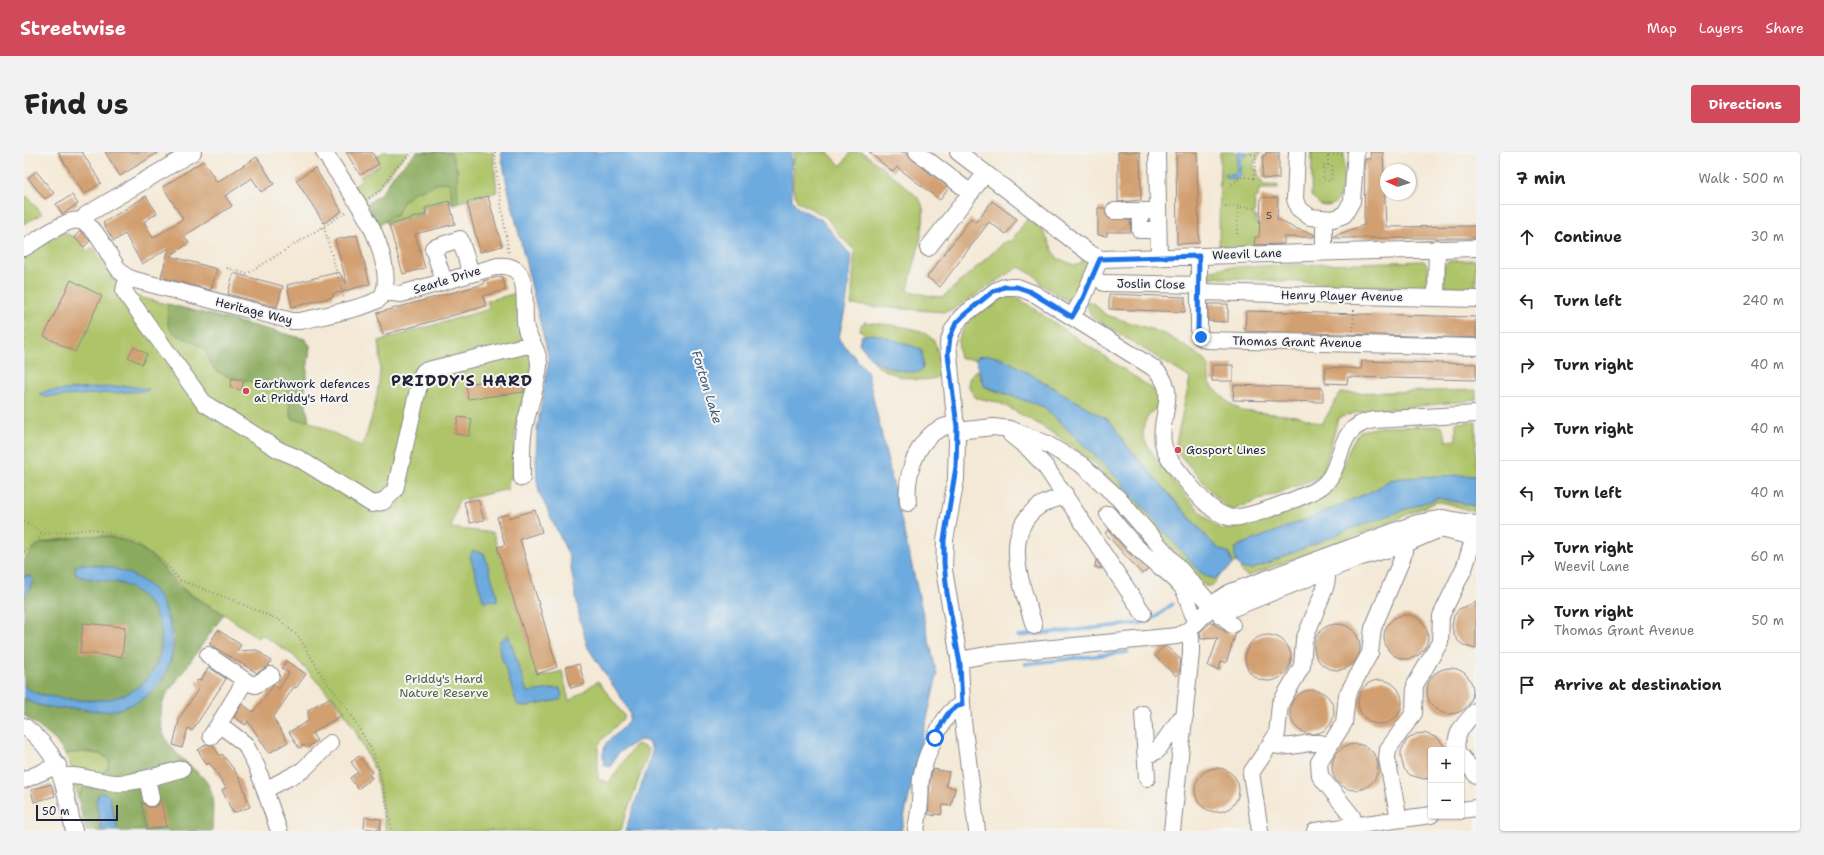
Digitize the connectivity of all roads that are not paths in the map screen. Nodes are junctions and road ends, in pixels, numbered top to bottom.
1 (193, 152) edge
2 (324, 152) edge
3 (917, 152) edge
4 (958, 152) edge
5 (1157, 152) edge
6 (1297, 152) edge
7 (1356, 154) edge
8 (978, 164) edge
9 (970, 193) junction
10 (1114, 211) dead end
11 (1140, 211) junction
12 (1158, 211) junction
13 (1324, 219) junction
14 (81, 221) junction
15 (1158, 230) junction
16 (24, 248) edge
17 (928, 248) dead end
18 (1437, 248) junction
19 (1476, 248) edge
20 (1324, 251) junction
21 (1199, 256) junction
22 (1159, 258) junction
23 (1100, 259) junction
24 (471, 273) junction
25 (126, 277) junction
26 (444, 281) junction
27 (1104, 283) dead end
28 (1199, 288) junction
29 (384, 292) junction
30 (1436, 298) junction
31 (1476, 299) edge
32 (1072, 317) junction
33 (532, 344) junction
34 (1476, 347) edge
35 (1476, 414) edge
36 (957, 428) junction
37 (1008, 429) junction
38 (522, 478) dead end
39 (1065, 494) junction
40 (908, 504) dead end
41 (1108, 514) dead end
42 (1475, 533) edge
43 (1402, 545) junction
44 (1325, 573) junction
45 (1143, 614) dead end
46 (1222, 616) junction
47 (1193, 625) junction
48 (1034, 626) dead end
49 (208, 655) dead end
50 (959, 660) junction
51 (271, 675) dead end
52 (245, 681) junction
53 (962, 705) junction
54 (1476, 711) edge
55 (1143, 714) dead end
56 (1185, 716) junction
57 (24, 726) edge
58 (330, 743) dead end
59 (1272, 743) junction
60 (1329, 746) junction
61 (1457, 747) edge
62 (1152, 753) junction
63 (1464, 760) edge
64 (182, 769) dead end
65 (59, 771) junction
66 (1476, 775) edge
67 (147, 778) junction
68 (1147, 778) dead end
69 (24, 780) edge
70 (265, 790) junction
71 (1176, 790) junction
72 (151, 798) dead end
73 (1476, 808) edge
74 (1464, 810) edge
75 (1428, 815) edge
76 (1399, 819) junction
77 (1354, 826) junction
78 (74, 831) edge
79 (279, 831) edge
80 (916, 831) edge
81 (977, 831) edge
82 (1172, 831) edge
83 (1260, 831) edge
84 (1315, 831) edge

1 - 14 street
2 - 29 street
3 - 9 street
4 - 8 street
5 - 12 street
6 - 13 street
7 - 13 street
8 - 9 street
8 - 23 street
9 - 17 street
10 - 11 street
11 - 12 street
11 - 15 street
12 - 15 street
13 - 20 street
14 - 16 street
14 - 25 street
15 - 22 street
18 - 19 street, Weevil Lane
18 - 20 street, Weevil Lane
18 - 30 street
20 - 21 street, Weevil Lane
21 - 22 street, Weevil Lane
21 - 28 street, Thomas Grant Avenue
22 - 23 street, Weevil Lane
23 - 32 street
24 - 26 street, Searle Drive
24 - 26 street
24 - 33 street, Searle Drive
25 - 29 street, Heritage Way
25 - 33 street
26 - 29 street, Searle Drive
27 - 28 street, Joslin Close
28 - 30 street, Henry Player Avenue
28 - 34 street, Thomas Grant Avenue
30 - 31 street
32 - 35 street
32 - 36 street
33 - 38 street
36 - 37 street
36 - 40 street
36 - 50 street
37 - 39 street
37 - 46 street
39 - 45 street
39 - 48 street
41 - 47 street
42 - 43 street
42 - 46 street
42 - 76 street
43 - 44 street
43 - 60 street
44 - 46 street
44 - 59 street
46 - 47 street
47 - 50 street
47 - 56 street
49 - 52 street
50 - 53 street
51 - 52 street
52 - 70 street
53 - 80 street
53 - 81 street
54 - 61 street
55 - 62 street
56 - 62 street
56 - 71 street
57 - 65 street
58 - 70 street
59 - 60 street
59 - 83 street
60 - 77 street
62 - 68 street
62 - 71 street
63 - 66 street
64 - 67 street
65 - 67 street
65 - 69 street
65 - 78 street
67 - 72 street
70 - 79 street
71 - 82 street
73 - 74 street
75 - 76 street
76 - 77 street
77 - 84 street

